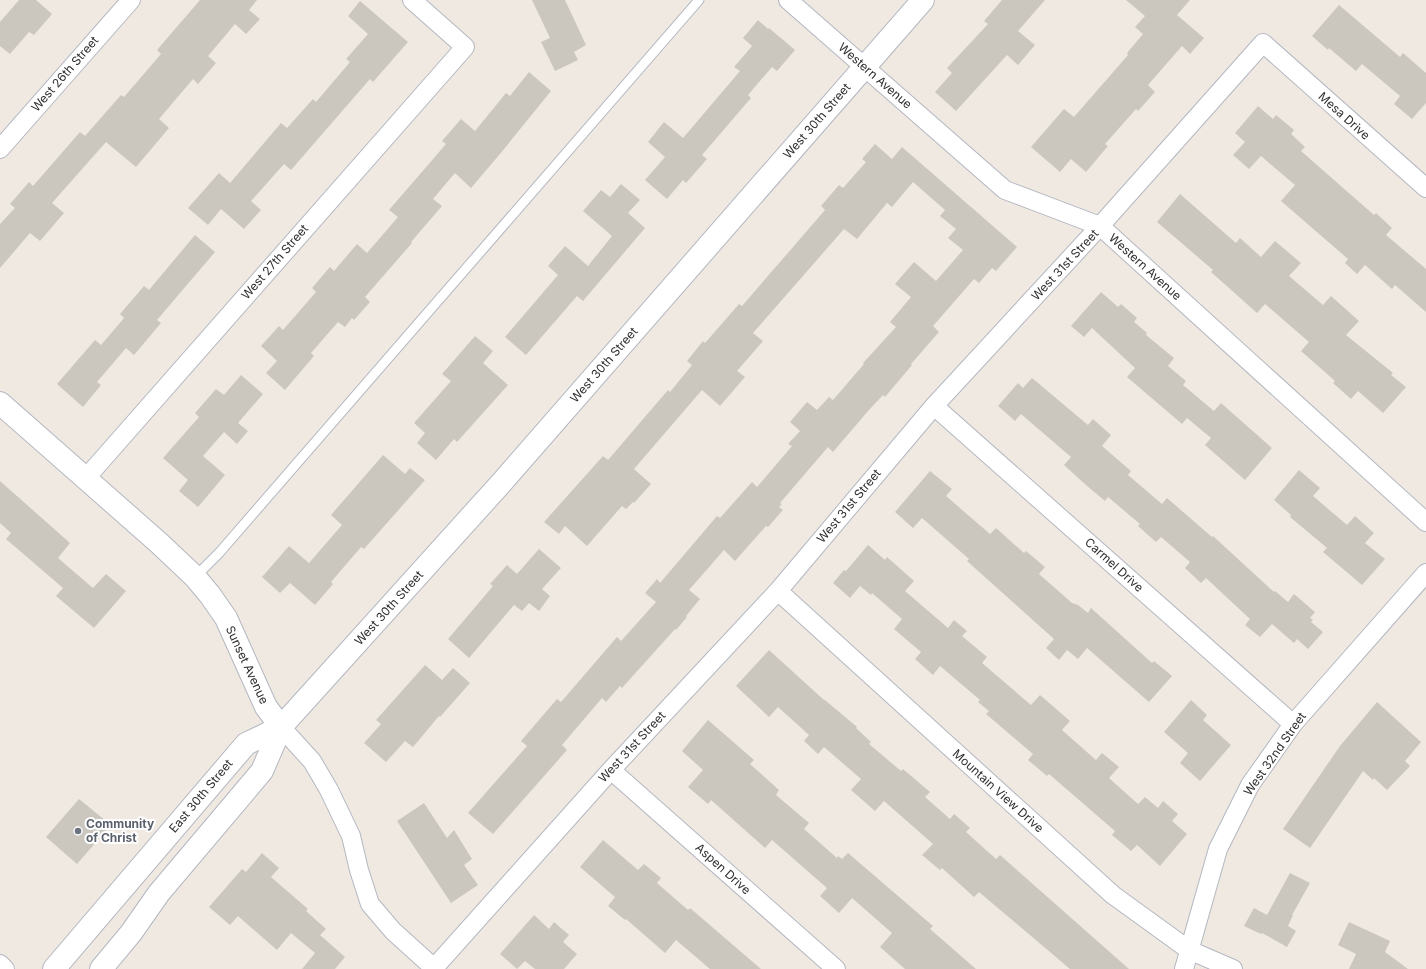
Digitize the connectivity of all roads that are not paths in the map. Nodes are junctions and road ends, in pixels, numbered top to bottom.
1 (131, 0) edge
2 (412, 0) edge
3 (700, 0) edge
4 (788, 0) edge
5 (923, 0) edge
6 (1263, 43) joint
7 (864, 67) junction
8 (0, 149) edge
9 (1426, 188) edge
10 (1100, 226) junction
11 (0, 403) edge
12 (934, 406) junction
13 (86, 478) junction
14 (1426, 522) edge
15 (1426, 573) edge
16 (195, 577) junction
17 (778, 591) junction
18 (1293, 724) junction
19 (281, 727) junction
20 (611, 770) junction
21 (1189, 950) junction
22 (0, 964) edge
23 (435, 968) edge
24 (5, 969) edge
25 (54, 969) edge
26 (101, 969) edge
27 (836, 969) edge
28 (1184, 969) edge
29 (1233, 969) edge

1 - 8 street, West 26th Street
2 - 13 street, West 27th Street
3 - 16 lane
4 - 7 street, Western Avenue
5 - 7 main road, West 30th Street
6 - 9 street, Mesa Drive
6 - 10 street, West 31st Street
7 - 10 street, Western Avenue
7 - 19 main road, West 30th Street
10 - 12 street, West 31st Street
10 - 14 street, Western Avenue
11 - 13 main road, Sunset Avenue
12 - 17 street, West 31st Street
12 - 18 street, Carmel Drive
13 - 16 main road, Sunset Avenue
15 - 18 street, West 32nd Street
16 - 19 main road, Sunset Avenue
17 - 20 street, West 31st Street
17 - 21 street, Mountain View Drive
18 - 21 street, West 32nd Street
19 - 23 street, Sunset Avenue
19 - 25 main road, East 30th Street
19 - 26 main road
20 - 23 street, West 31st Street
20 - 27 street, Aspen Drive
21 - 28 street, West 32nd Street
21 - 29 street, Mountain View Drive
22 - 24 street

